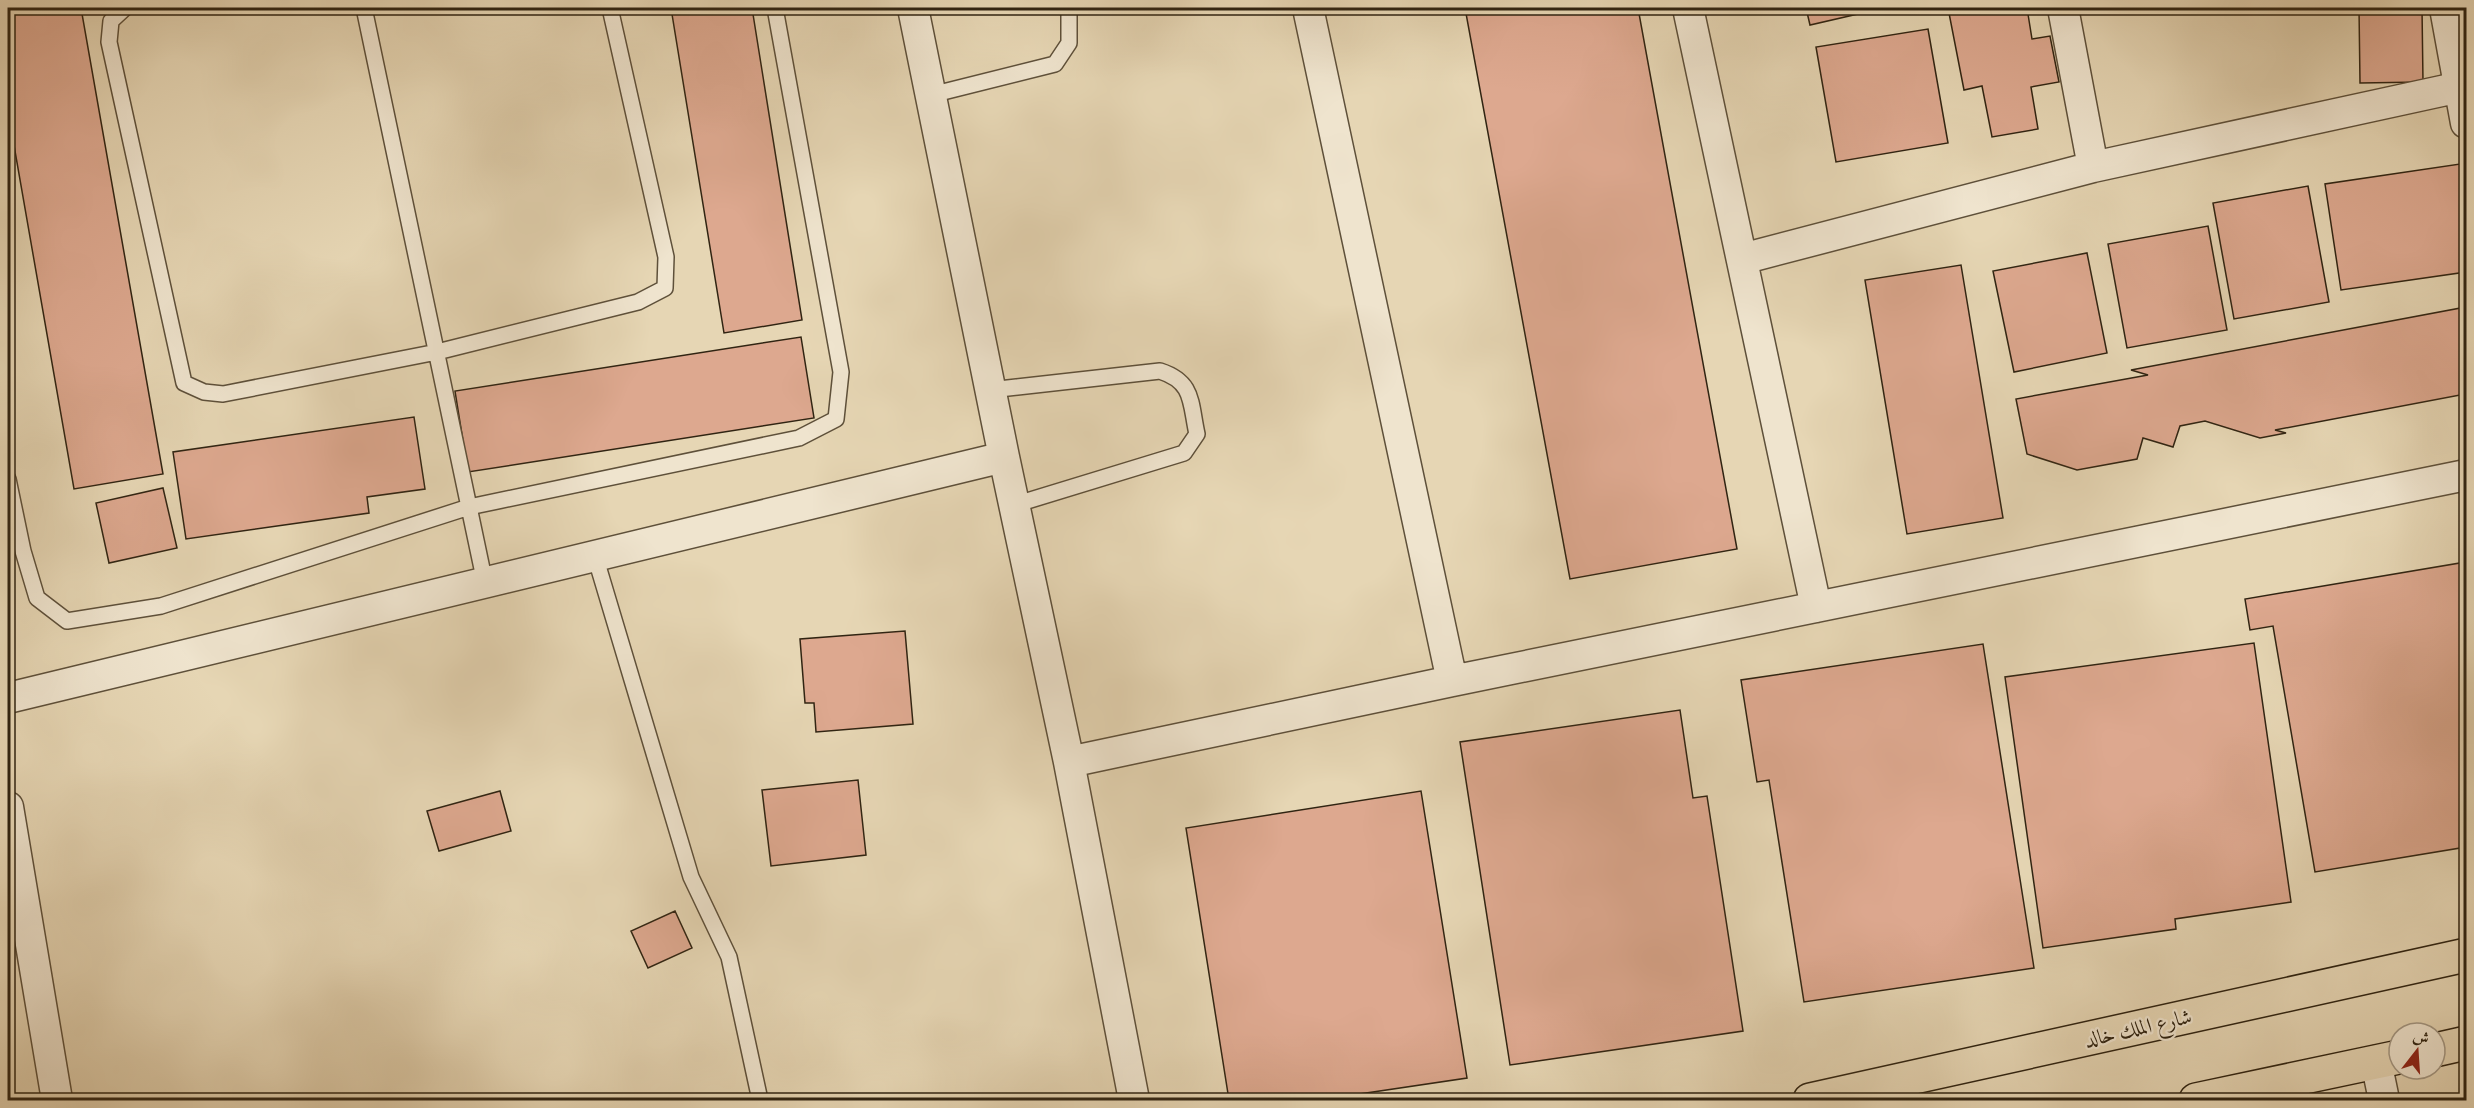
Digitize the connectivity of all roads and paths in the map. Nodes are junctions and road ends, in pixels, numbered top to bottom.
1 (125, 8) edge
2 (364, 8) edge
3 (610, 8) edge
4 (775, 8) edge
5 (913, 8) edge
6 (1066, 8) edge
7 (1308, 8) edge
8 (1688, 8) edge
9 (2063, 8) edge
10 (2445, 8) edge
11 (2460, 87) junction
12 (931, 95) junction
13 (2466, 123) edge
14 (2093, 167) junction
15 (1742, 258) junction
16 (437, 352) junction
17 (990, 390) junction
18 (1004, 457) junction
19 (2466, 475) edge
20 (8, 479) edge
21 (1014, 505) junction
22 (469, 507) junction
23 (595, 556) junction
24 (485, 583) junction
25 (1816, 607) junction
26 (1452, 681) junction
27 (8, 698) edge
28 (1069, 762) junction
29 (8, 807) edge
30 (2466, 955) edge
31 (2466, 1043) edge
32 (2447, 1047) edge
33 (2387, 1059) edge
34 (2204, 1100) edge
35 (57, 1101) edge
36 (760, 1101) edge
37 (1134, 1101) edge
38 (1810, 1101) edge
39 (2384, 1101) edge

1 - 16 lane
2 - 16 lane
3 - 16 lane
4 - 22 lane
5 - 12 street
6 - 12 lane
7 - 26 street
8 - 15 street
9 - 14 street
10 - 11 street
11 - 13 street
11 - 14 street
12 - 17 street
14 - 15 street
15 - 25 street
16 - 22 lane
17 - 18 street
17 - 21 lane
18 - 21 street
18 - 23 street
19 - 25 street
20 - 22 lane
21 - 28 street
22 - 24 lane
23 - 24 street
23 - 36 lane
24 - 27 street
25 - 26 street
26 - 28 street
28 - 37 street
29 - 35 street
30 - 38 main road, شارع الملك خالد
31 - 32 main road
33 - 34 main road
33 - 39 street

